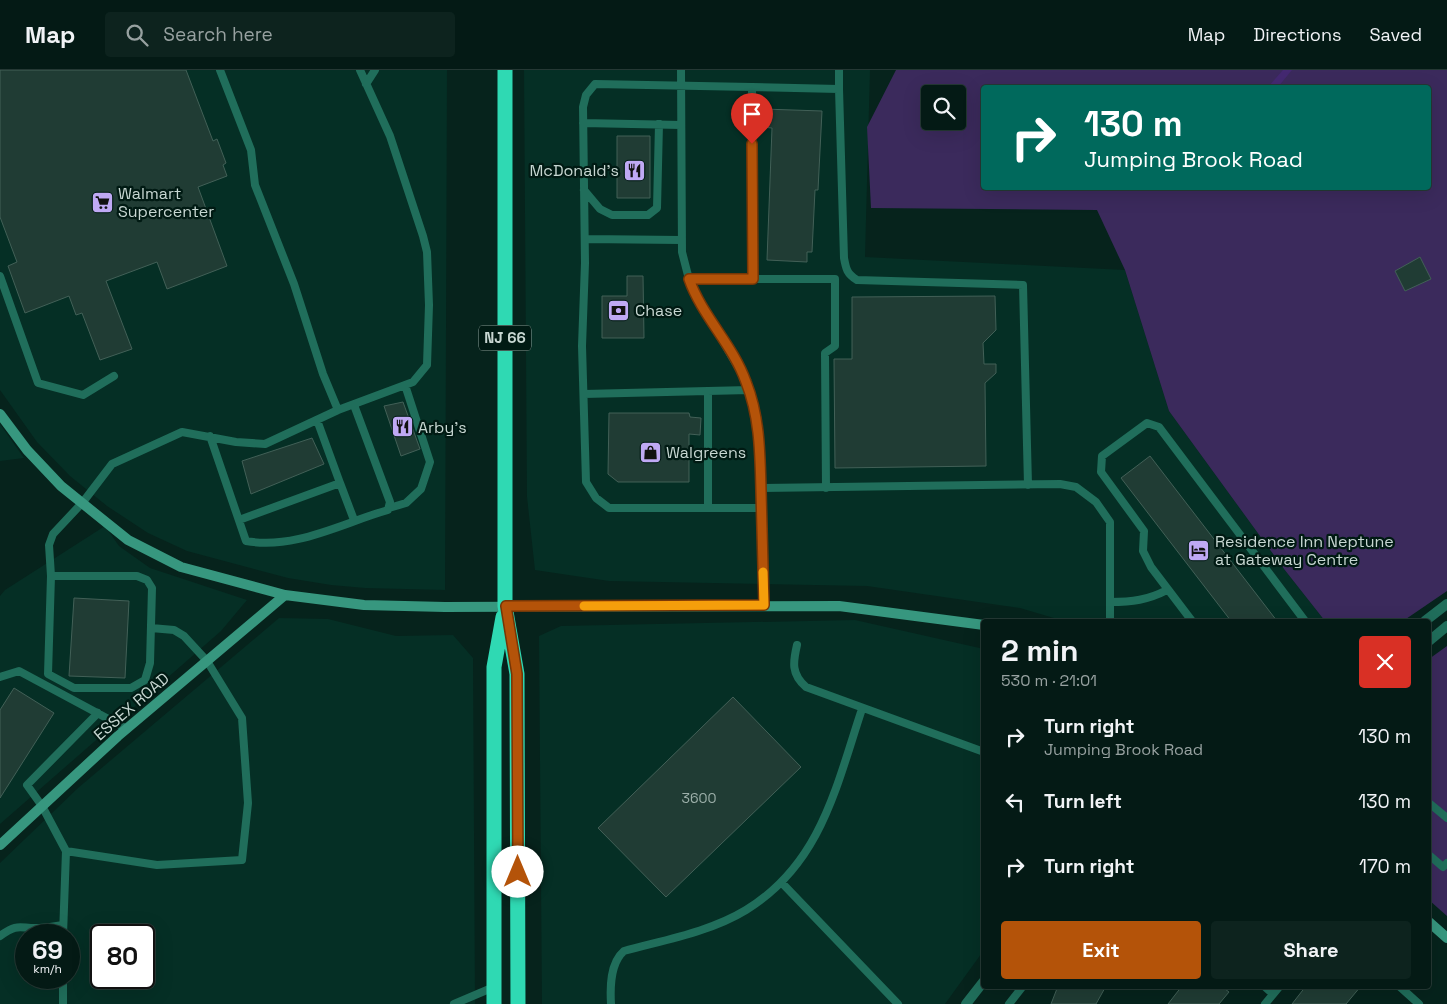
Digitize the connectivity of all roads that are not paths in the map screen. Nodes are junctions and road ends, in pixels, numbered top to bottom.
1 (220, 70) edge
2 (360, 70) edge
3 (375, 70) edge
4 (505, 70) edge
5 (681, 70) edge
6 (839, 70) edge
7 (366, 84) junction
8 (681, 84) junction
9 (752, 86) junction
10 (839, 89) junction
11 (583, 123) junction
12 (659, 124) junction
13 (681, 125) junction
14 (584, 190) junction
15 (585, 239) junction
16 (681, 240) junction
17 (0, 276) edge
18 (850, 276) junction
19 (689, 279) junction
20 (753, 279) junction
21 (835, 279) junction
22 (114, 376) dead end
23 (405, 385) junction
24 (749, 390) junction
25 (708, 391) junction
26 (584, 394) junction
27 (354, 405) junction
28 (338, 410) junction
29 (0, 414) edge
30 (317, 420) junction
31 (210, 436) junction
32 (340, 483) junction
33 (1028, 485) junction
34 (761, 488) junction
35 (826, 488) junction
36 (83, 502) junction
37 (389, 508) junction
38 (708, 508) junction
39 (762, 508) junction
40 (239, 520) junction
41 (354, 520) junction
42 (51, 576) junction
43 (1167, 590) junction
44 (285, 595) junction
45 (1110, 602) junction
46 (1447, 604) edge
47 (764, 605) junction
48 (506, 606) junction
49 (1110, 619) edge
50 (1190, 619) edge
51 (1303, 619) edge
52 (1428, 619) edge
53 (981, 625) edge
54 (1447, 626) edge
55 (151, 628) junction
56 (1431, 638) edge
57 (797, 645) dead end
58 (207, 661) junction
59 (0, 677) edge
60 (862, 709) junction
61 (98, 713) junction
62 (127, 728) junction
63 (981, 751) edge
64 (1431, 805) edge
65 (42, 806) junction
66 (1447, 818) edge
67 (0, 845) edge
68 (66, 851) junction
69 (1431, 857) edge
70 (1447, 863) edge
71 (782, 883) junction
72 (1431, 923) edge
73 (64, 924) edge
74 (15, 928) edge
75 (1445, 932) edge
76 (0, 936) edge
77 (981, 985) edge
78 (494, 987) junction
79 (63, 989) edge
80 (1021, 989) edge
81 (1267, 989) edge
82 (1277, 989) edge
83 (1402, 989) edge
84 (1273, 994) junction
85 (63, 1004) edge
86 (454, 1004) edge
87 (494, 1004) edge
88 (518, 1004) edge
89 (611, 1004) edge
90 (898, 1004) edge
91 (966, 1004) edge
92 (1009, 1004) edge
93 (1265, 1004) edge
94 (1419, 1004) edge

1 - 28 lane
2 - 7 lane
3 - 7 lane
4 - 48 highway, NJ 66
5 - 8 lane
6 - 10 lane
7 - 23 lane
8 - 9 lane
8 - 11 lane
8 - 13 lane
9 - 10 lane
9 - 20 lane
10 - 18 lane
11 - 12 lane
11 - 14 lane
12 - 13 lane
12 - 14 lane
13 - 16 lane
14 - 15 lane
15 - 16 lane
15 - 26 lane
16 - 19 lane
17 - 22 lane
18 - 21 lane
18 - 33 lane
19 - 20 lane
19 - 24 lane
20 - 21 lane
21 - 35 lane
23 - 27 lane
23 - 37 lane
24 - 25 lane
24 - 34 lane
25 - 26 lane
25 - 38 lane
26 - 38 lane
27 - 28 lane
27 - 37 lane
28 - 30 lane
29 - 36 street
30 - 31 lane
30 - 32 lane
31 - 36 lane
31 - 40 lane
32 - 40 lane
32 - 41 lane
33 - 35 lane
33 - 45 lane
34 - 35 lane
34 - 39 lane
36 - 42 lane
36 - 44 street
37 - 41 lane
38 - 39 lane
39 - 47 lane
40 - 41 lane
42 - 55 lane
42 - 55 lane
43 - 45 lane
43 - 50 lane
43 - 51 lane
44 - 48 street
44 - 58 street, ESSEX ROAD
45 - 49 lane
46 - 52 street
47 - 48 street
47 - 53 street
48 - 78 highway, NJ 66
48 - 88 highway, NJ 66
54 - 56 street
55 - 58 lane
57 - 60 lane
58 - 62 street, ESSEX ROAD
58 - 68 lane
59 - 61 lane
60 - 63 lane
60 - 71 lane
61 - 62 lane
61 - 65 lane
62 - 65 street, ESSEX ROAD
64 - 66 lane
65 - 67 street, ESSEX ROAD
65 - 68 lane
68 - 73 lane
69 - 70 lane
71 - 89 lane
71 - 90 lane
72 - 75 street
74 - 76 lane
77 - 91 street
78 - 86 lane
78 - 87 highway, NJ 66
79 - 85 lane
80 - 92 lane
81 - 84 lane
82 - 84 lane
83 - 94 lane
84 - 93 lane

